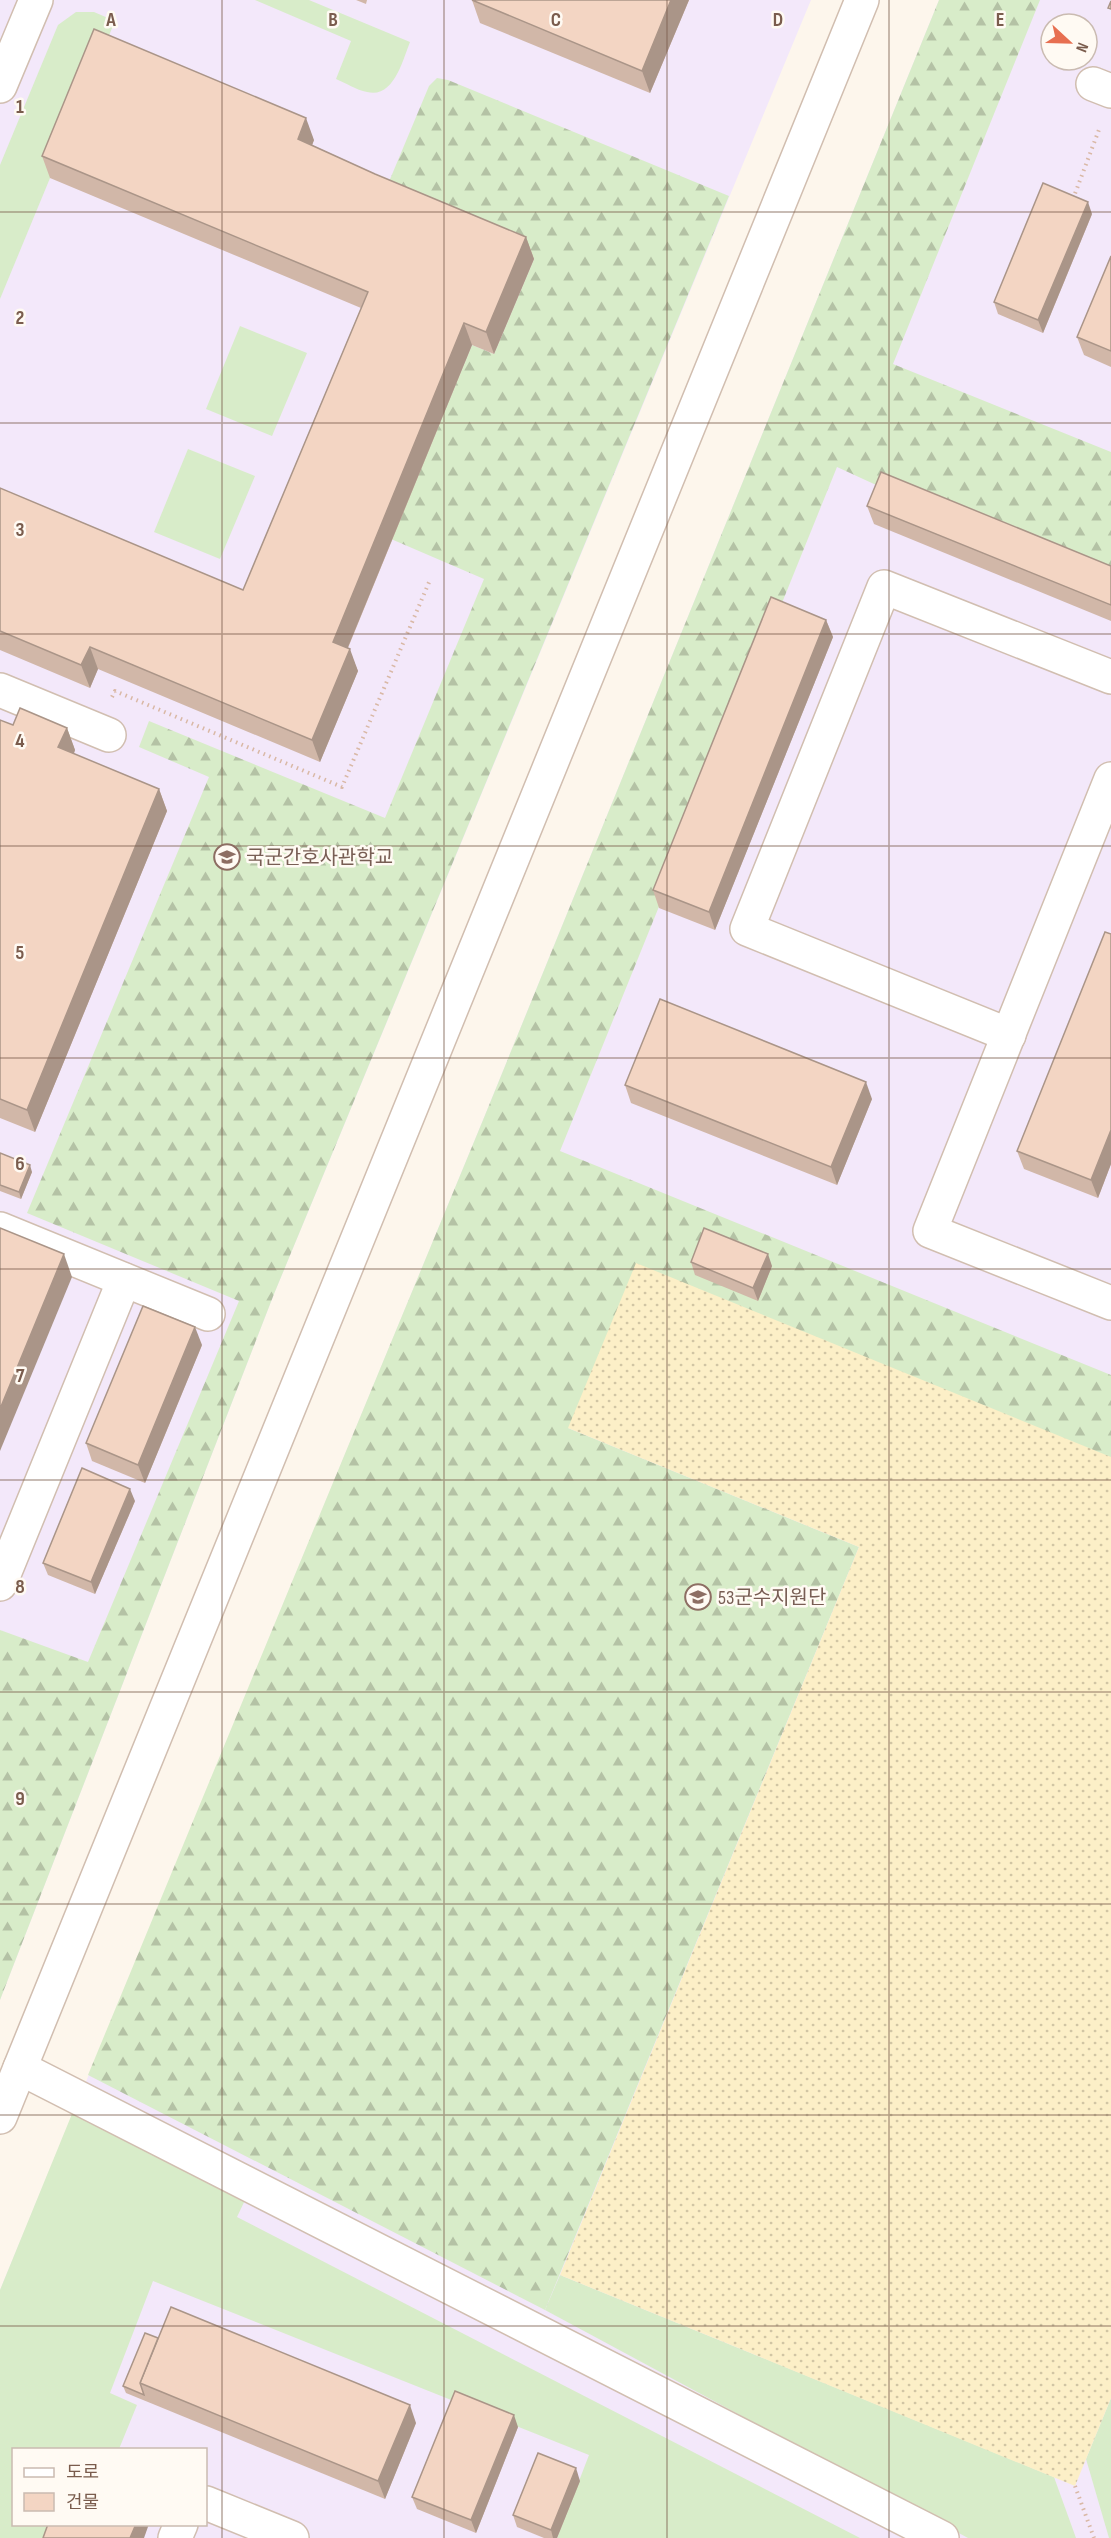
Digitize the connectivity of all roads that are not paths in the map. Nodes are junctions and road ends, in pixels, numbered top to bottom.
1 (36, 0) edge
2 (862, 0) edge
3 (0, 86) edge
4 (1111, 677) edge
5 (0, 690) edge
6 (104, 733) road end
7 (1111, 779) edge
8 (1009, 1035) junction
9 (0, 1229) edge
10 (124, 1280) junction
11 (1111, 1303) edge
12 (208, 1314) dead end
13 (0, 1584) edge
14 (20, 2068) junction
15 (0, 2117) edge
16 (207, 2504) edge
17 (292, 2538) edge
18 (942, 2538) edge

1 - 3 street
2 - 14 street
4 - 8 street
5 - 6 street
7 - 8 street
8 - 11 street
9 - 10 street
10 - 12 street
10 - 13 street
14 - 15 street
14 - 18 street
16 - 17 street

